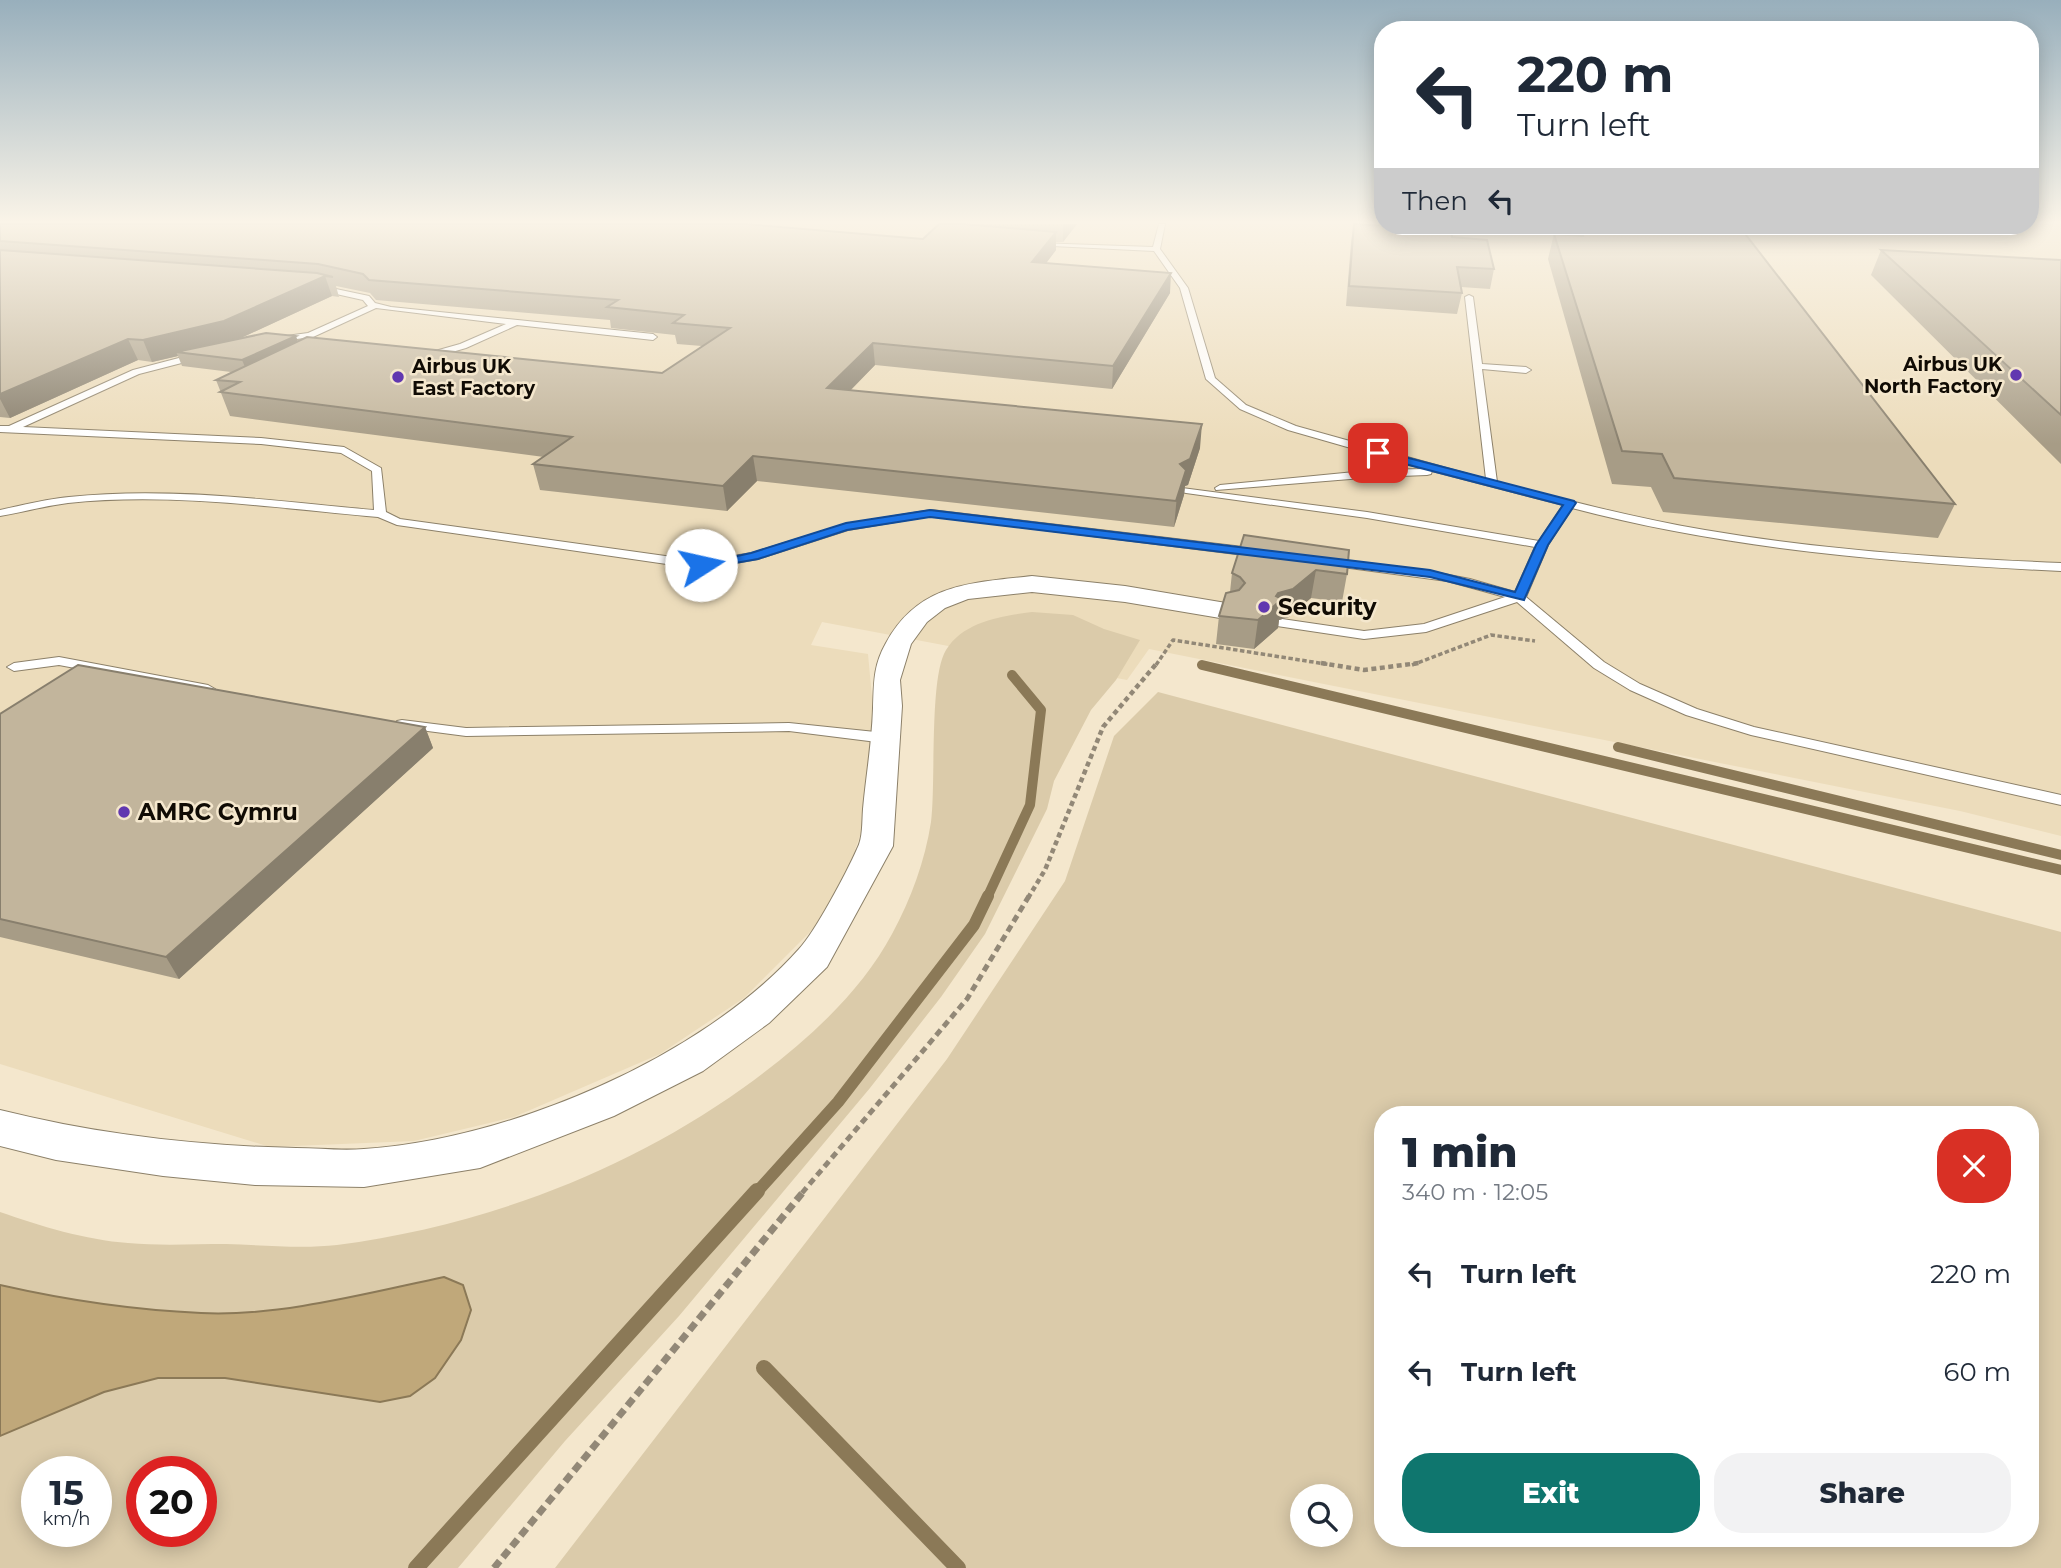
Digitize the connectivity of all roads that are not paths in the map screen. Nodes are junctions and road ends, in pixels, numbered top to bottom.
1 (362, 297) edge
2 (1187, 297) edge
3 (1469, 297) dead end
4 (375, 306) junction
5 (516, 322) junction
6 (653, 337) edge
7 (288, 338) junction
8 (264, 341) edge
9 (309, 347) edge
10 (213, 352) edge
11 (417, 358) edge
12 (1479, 366) junction
13 (1526, 370) dead end
14 (4, 430) edge
15 (1458, 472) junction
16 (1492, 482) junction
17 (1570, 503) junction
18 (0, 513) edge
19 (380, 514) junction
20 (1542, 545) junction
21 (1278, 555) edge
22 (1319, 560) edge
23 (2061, 567) edge
24 (1519, 597) junction
25 (1226, 611) edge
26 (1282, 623) edge
27 (14, 667) dead end
28 (222, 691) edge
29 (384, 722) edge
30 (885, 738) junction
31 (2061, 800) edge
32 (0, 1128) edge

1 - 4 lane
2 - 15 lane
3 - 12 lane
4 - 5 lane
4 - 7 lane
5 - 6 lane
5 - 11 lane
7 - 8 lane
7 - 9 lane
10 - 14 lane
12 - 13 lane
12 - 16 lane
14 - 19 lane
15 - 16 lane
15 - 20 lane
16 - 17 lane
17 - 20 lane
17 - 23 lane
18 - 19 lane
19 - 21 lane
20 - 24 lane
22 - 24 lane
24 - 26 lane
24 - 31 lane
25 - 30 street
27 - 28 lane
29 - 30 lane
30 - 32 street

